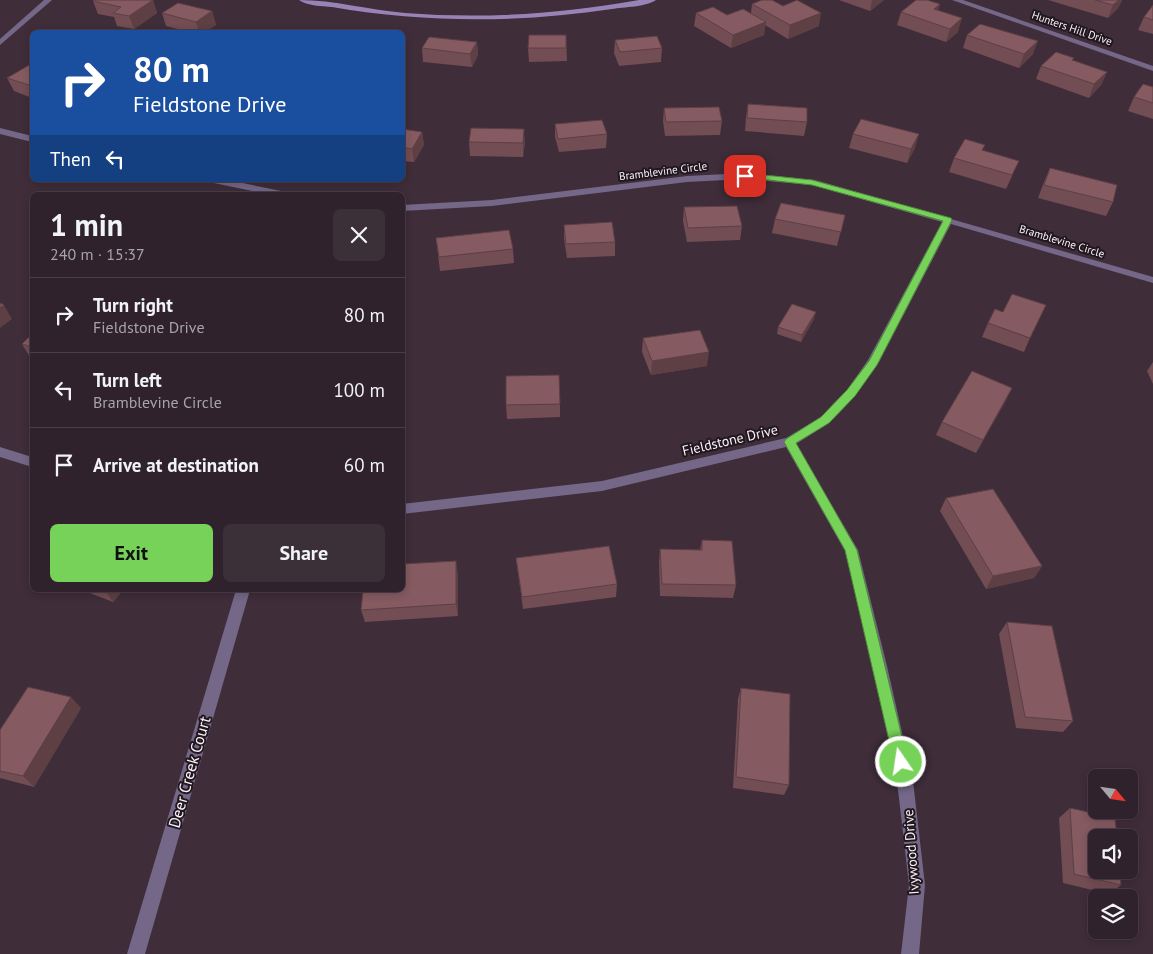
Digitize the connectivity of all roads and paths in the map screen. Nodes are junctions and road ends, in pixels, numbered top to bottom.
1 (48, 0) edge
2 (303, 0) edge
3 (652, 0) edge
4 (956, 0) edge
5 (0, 44) edge
6 (1153, 68) edge
7 (0, 131) edge
8 (30, 138) edge
9 (224, 182) edge
10 (272, 192) edge
11 (405, 208) edge
12 (948, 220) junction
13 (1153, 280) edge
14 (790, 442) junction
15 (0, 452) edge
16 (30, 461) edge
17 (405, 509) edge
18 (242, 592) edge
19 (136, 954) edge
20 (910, 954) edge

1 - 5 street
2 - 3 street
4 - 6 street, Hunters Hill Drive
7 - 8 street
9 - 10 street
11 - 12 street, Bramblevine Circle
12 - 13 street, Bramblevine Circle
12 - 14 street, Fieldstone Drive
14 - 17 street, Fieldstone Drive
14 - 20 street, Ivywood Drive
15 - 16 street
18 - 19 street, Deer Creek Court

